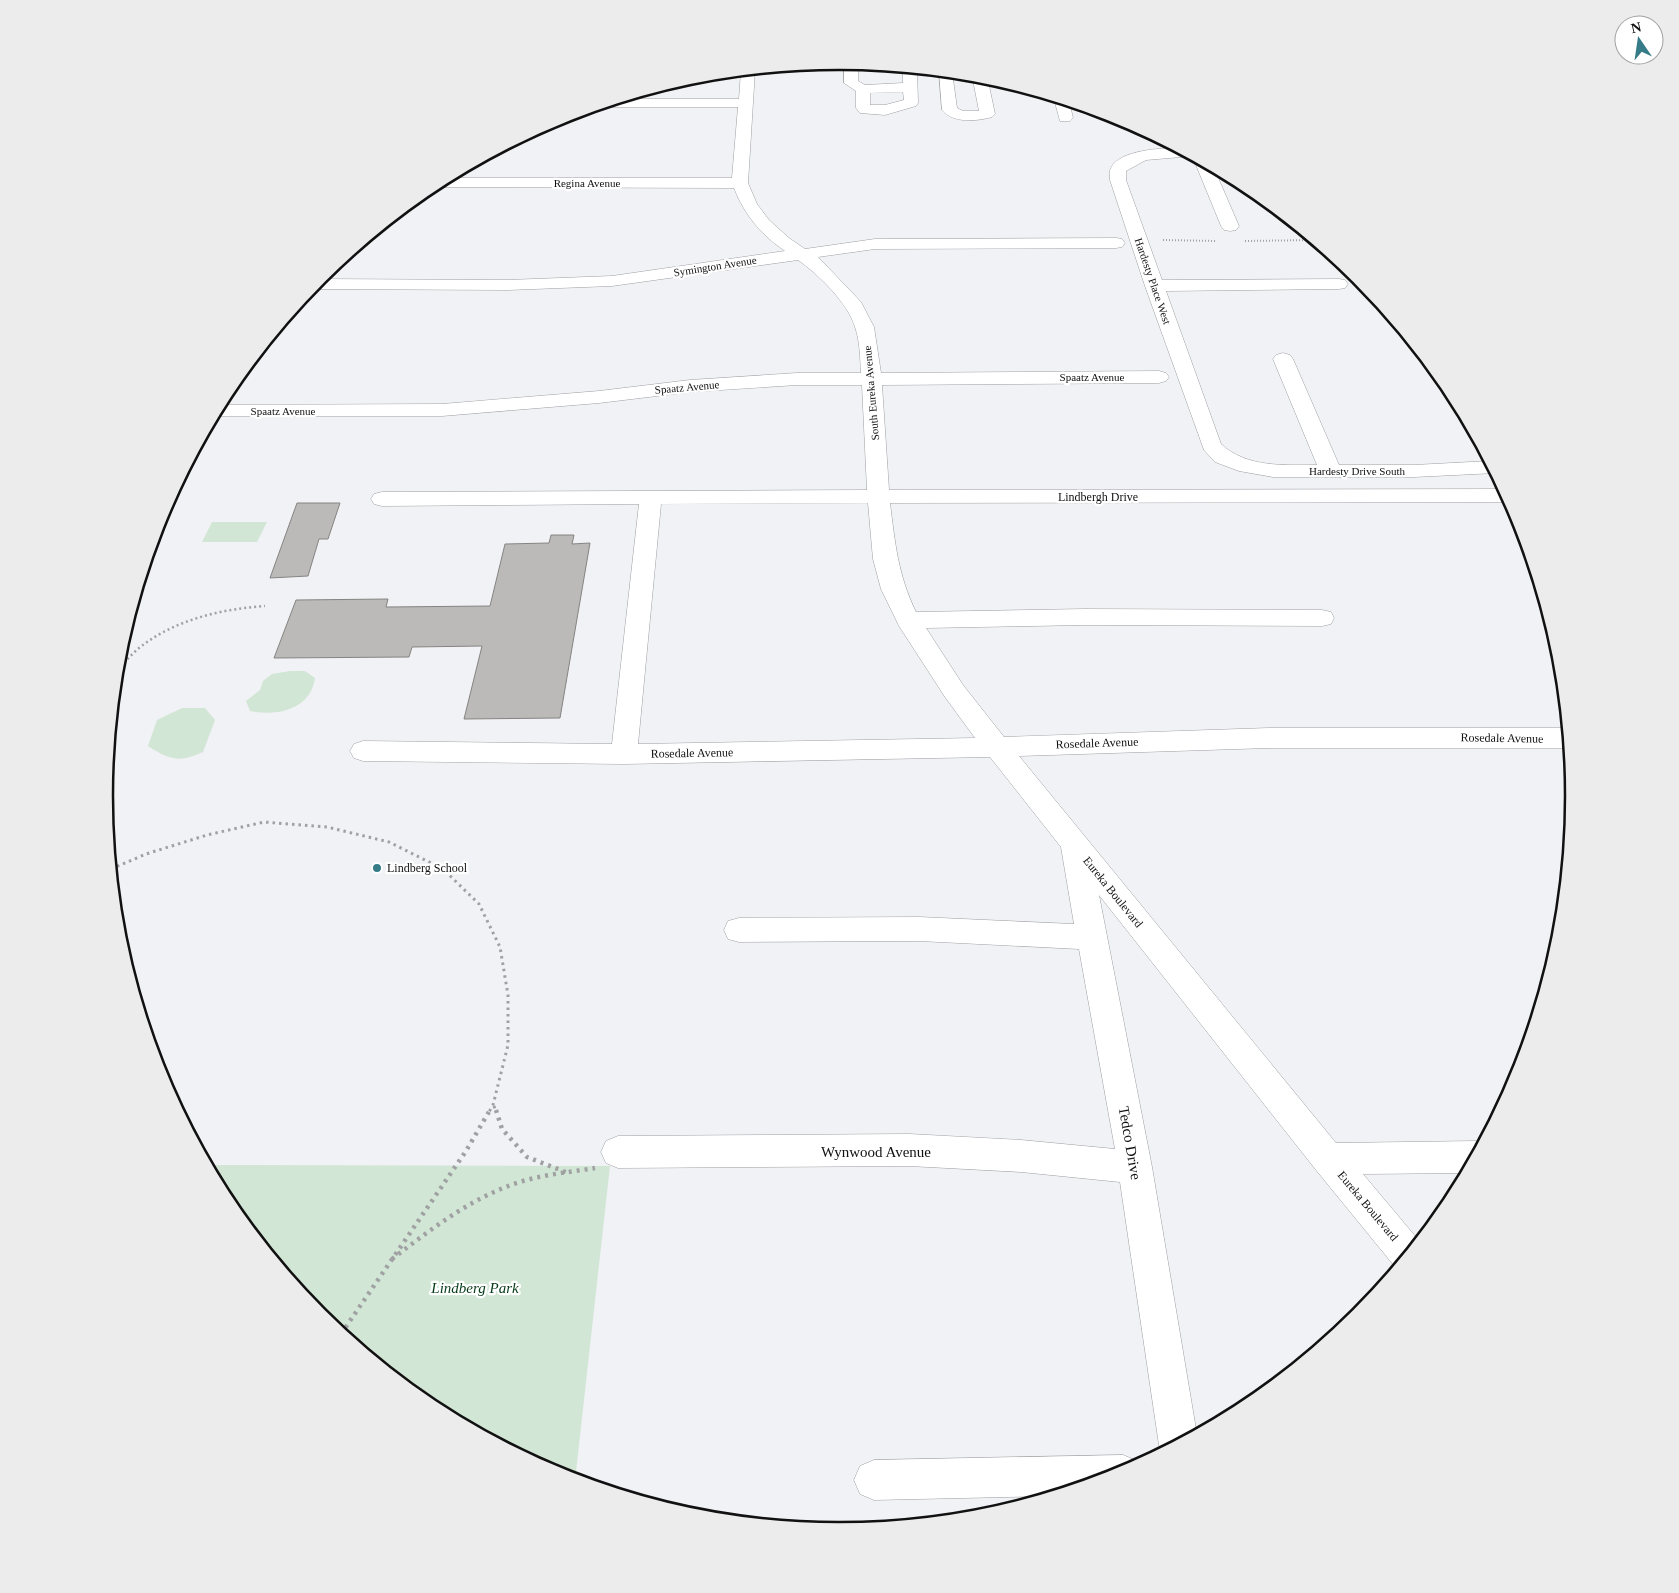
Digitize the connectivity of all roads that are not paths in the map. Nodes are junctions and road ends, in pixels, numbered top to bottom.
1 (850, 70) edge
2 (910, 74) edge
3 (748, 76) edge
4 (946, 78) edge
5 (981, 84) edge
6 (911, 87) junction
7 (863, 89) junction
8 (625, 103) edge
9 (746, 103) junction
10 (1062, 106) edge
11 (1065, 118) dead end
12 (1176, 153) edge
13 (1206, 169) edge
14 (740, 182) junction
15 (450, 183) edge
16 (1230, 226) dead end
17 (1116, 242) dead end
18 (800, 253) junction
19 (325, 284) edge
20 (1339, 284) dead end
21 (1154, 286) junction
22 (1284, 359) dead end
23 (1159, 377) dead end
24 (870, 379) junction
25 (224, 411) edge
26 (1223, 457) joint
27 (1487, 467) edge
28 (1331, 471) junction
29 (878, 496) junction
30 (1501, 496) edge
31 (651, 497) junction
32 (382, 499) dead end
33 (1322, 618) dead end
34 (908, 620) junction
35 (1563, 738) edge
36 (997, 747) junction
37 (363, 751) dead end
38 (624, 754) junction
39 (1074, 843) junction
40 (739, 930) dead end
41 (1092, 937) junction
42 (618, 1152) road end
43 (1471, 1157) edge
44 (1328, 1159) junction
45 (1135, 1167) junction
46 (1406, 1252) edge
47 (1178, 1439) edge
48 (1100, 1475) edge
49 (874, 1480) dead end

1 - 7 street
2 - 6 street
3 - 9 street, South Eureka Avenue
4 - 5 street
6 - 7 street
6 - 7 street
8 - 9 street
9 - 14 street, South Eureka Avenue
10 - 11 street
12 - 21 street, Hardesty Place West
13 - 16 street
14 - 15 street, Regina Avenue
14 - 18 street, South Eureka Avenue
17 - 18 street, Symington Avenue
18 - 19 street, Symington Avenue
18 - 24 street, South Eureka Avenue
20 - 21 street
21 - 26 street, Hardesty Place West
22 - 28 street
23 - 24 street, Spaatz Avenue
24 - 25 street, Spaatz Avenue
24 - 29 street, South Eureka Avenue
26 - 28 street, Hardesty Drive South
27 - 28 street, Hardesty Drive South
29 - 30 street, Lindbergh Drive
29 - 31 street, Lindbergh Drive
29 - 34 street, Eureka Boulevard
31 - 32 street, Lindbergh Drive
31 - 38 street
33 - 34 street
34 - 36 street, Eureka Boulevard
35 - 36 street, Rosedale Avenue
36 - 38 street, Rosedale Avenue
36 - 39 street, Eureka Boulevard
37 - 38 street, Rosedale Avenue
39 - 41 street, Tedco Drive
39 - 44 street, Eureka Boulevard
40 - 41 street
41 - 45 street, Tedco Drive
42 - 45 street, Wynwood Avenue
43 - 44 street
44 - 46 street, Eureka Boulevard
45 - 47 street, Tedco Drive
48 - 49 street

